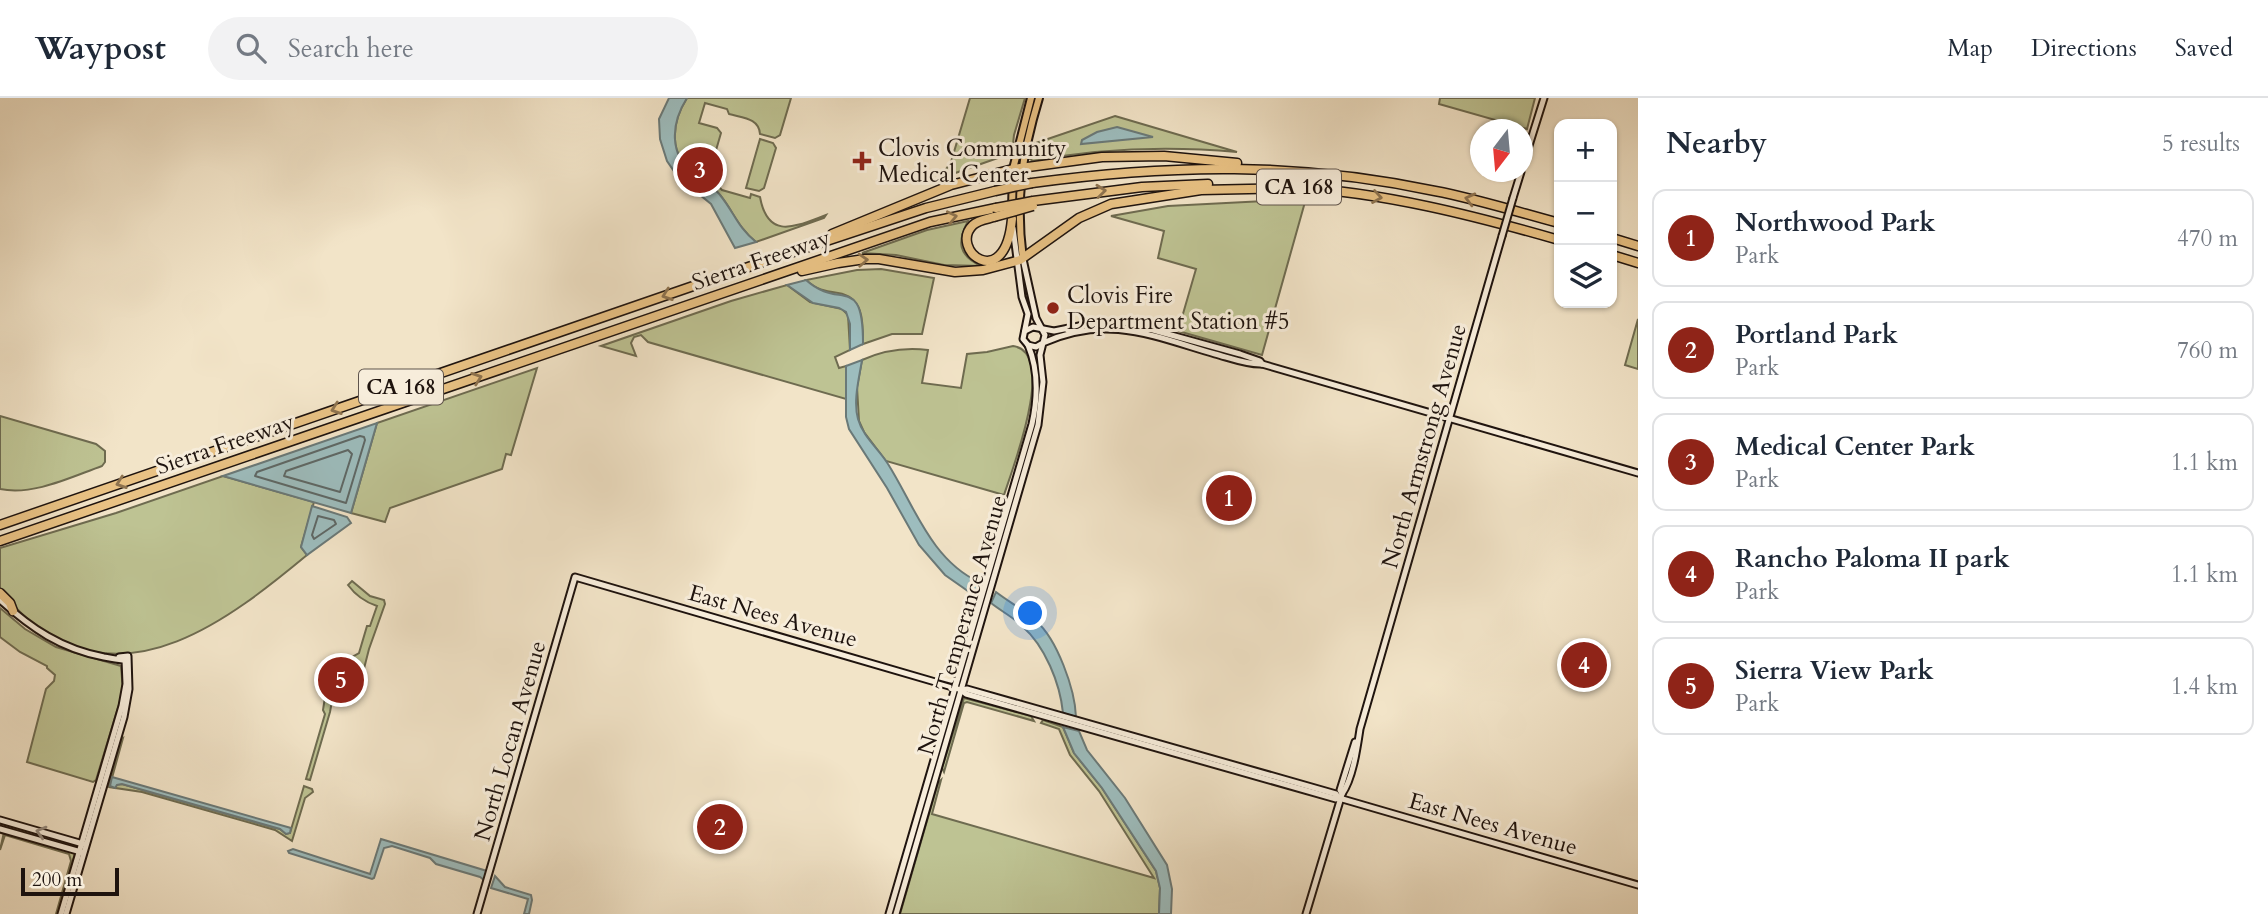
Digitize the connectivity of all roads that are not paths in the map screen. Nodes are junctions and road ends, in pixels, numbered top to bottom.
1 (1031, 98) edge
2 (1039, 98) edge
3 (1544, 98) edge
4 (1533, 134) edge
5 (1017, 168) junction
6 (1272, 169) junction
7 (1518, 182) edge
8 (1299, 187) junction
9 (995, 212) junction
10 (1012, 219) junction
11 (1554, 222) edge
12 (1554, 239) edge
13 (1617, 240) edge
14 (1638, 246) edge
15 (801, 249) junction
16 (1617, 256) edge
17 (1020, 260) junction
18 (1638, 262) edge
19 (772, 278) junction
20 (1042, 329) junction
21 (1025, 331) junction
22 (1043, 343) junction
23 (1028, 345) junction
24 (1262, 365) junction
25 (1034, 415) junction
26 (1450, 419) junction
27 (1029, 456) junction
28 (1638, 473) edge
29 (0, 525) edge
30 (0, 541) edge
31 (575, 577) joint
32 (0, 593) edge
33 (0, 600) edge
34 (13, 611) junction
35 (958, 689) junction
36 (1193, 759) junction
37 (1227, 762) junction
38 (1221, 767) junction
39 (1270, 774) junction
40 (1340, 797) junction
41 (0, 820) edge
42 (0, 829) edge
43 (84, 844) junction
44 (81, 852) junction
45 (1638, 885) edge
46 (64, 914) edge
47 (477, 914) edge
48 (889, 914) edge
49 (896, 914) edge
50 (1306, 914) edge

1 - 5 main road
2 - 5 main road
3 - 4 street, North Armstrong Avenue
5 - 6 highway
5 - 10 main road
5 - 15 highway
5 - 17 main road
11 -> 6 highway, Sierra Freeway / CA 168
6 - 15 highway, Sierra Freeway / CA 168, bridge
7 - 26 street, North Armstrong Avenue, bridge
9 -> 8 highway, Sierra Freeway / CA 168, bridge
8 -> 12 highway, CA 168
8 - 17 highway
9 - 10 highway
19 -> 9 highway, Sierra Freeway / CA 168
10 - 17 street
13 - 14 highway
15 -> 29 highway, Sierra Freeway / CA 168
16 - 18 highway
19 -> 17 highway
17 - 20 street
17 - 21 street
30 -> 19 highway, Sierra Freeway / CA 168
20 - 21 street
20 - 22 street
20 - 24 street
21 - 23 street
22 - 23 street
22 - 24 street
22 - 27 street, North Temperance Avenue
23 - 25 street, North Temperance Avenue
24 - 26 street
25 - 27 street
25 - 35 street, North Temperance Avenue
26 - 28 street
26 - 40 street, North Armstrong Avenue
27 - 35 street, North Temperance Avenue
31 - 35 street, East Nees Avenue
31 - 47 street, North Locan Avenue
32 - 34 highway
33 - 34 street
34 - 43 street
35 - 36 street, East Nees Avenue
35 - 37 street, East Nees Avenue
35 - 48 street, North Temperance Avenue
35 - 49 street, North Temperance Avenue
36 - 37 street
36 - 38 street, East Nees Avenue
37 - 39 street, East Nees Avenue
38 - 39 street
38 - 40 street, East Nees Avenue
39 - 40 street, East Nees Avenue
40 - 45 street, East Nees Avenue
40 - 50 street, North Armstrong Avenue
43 -> 41 street
42 - 44 street
43 - 44 street
44 - 46 street

